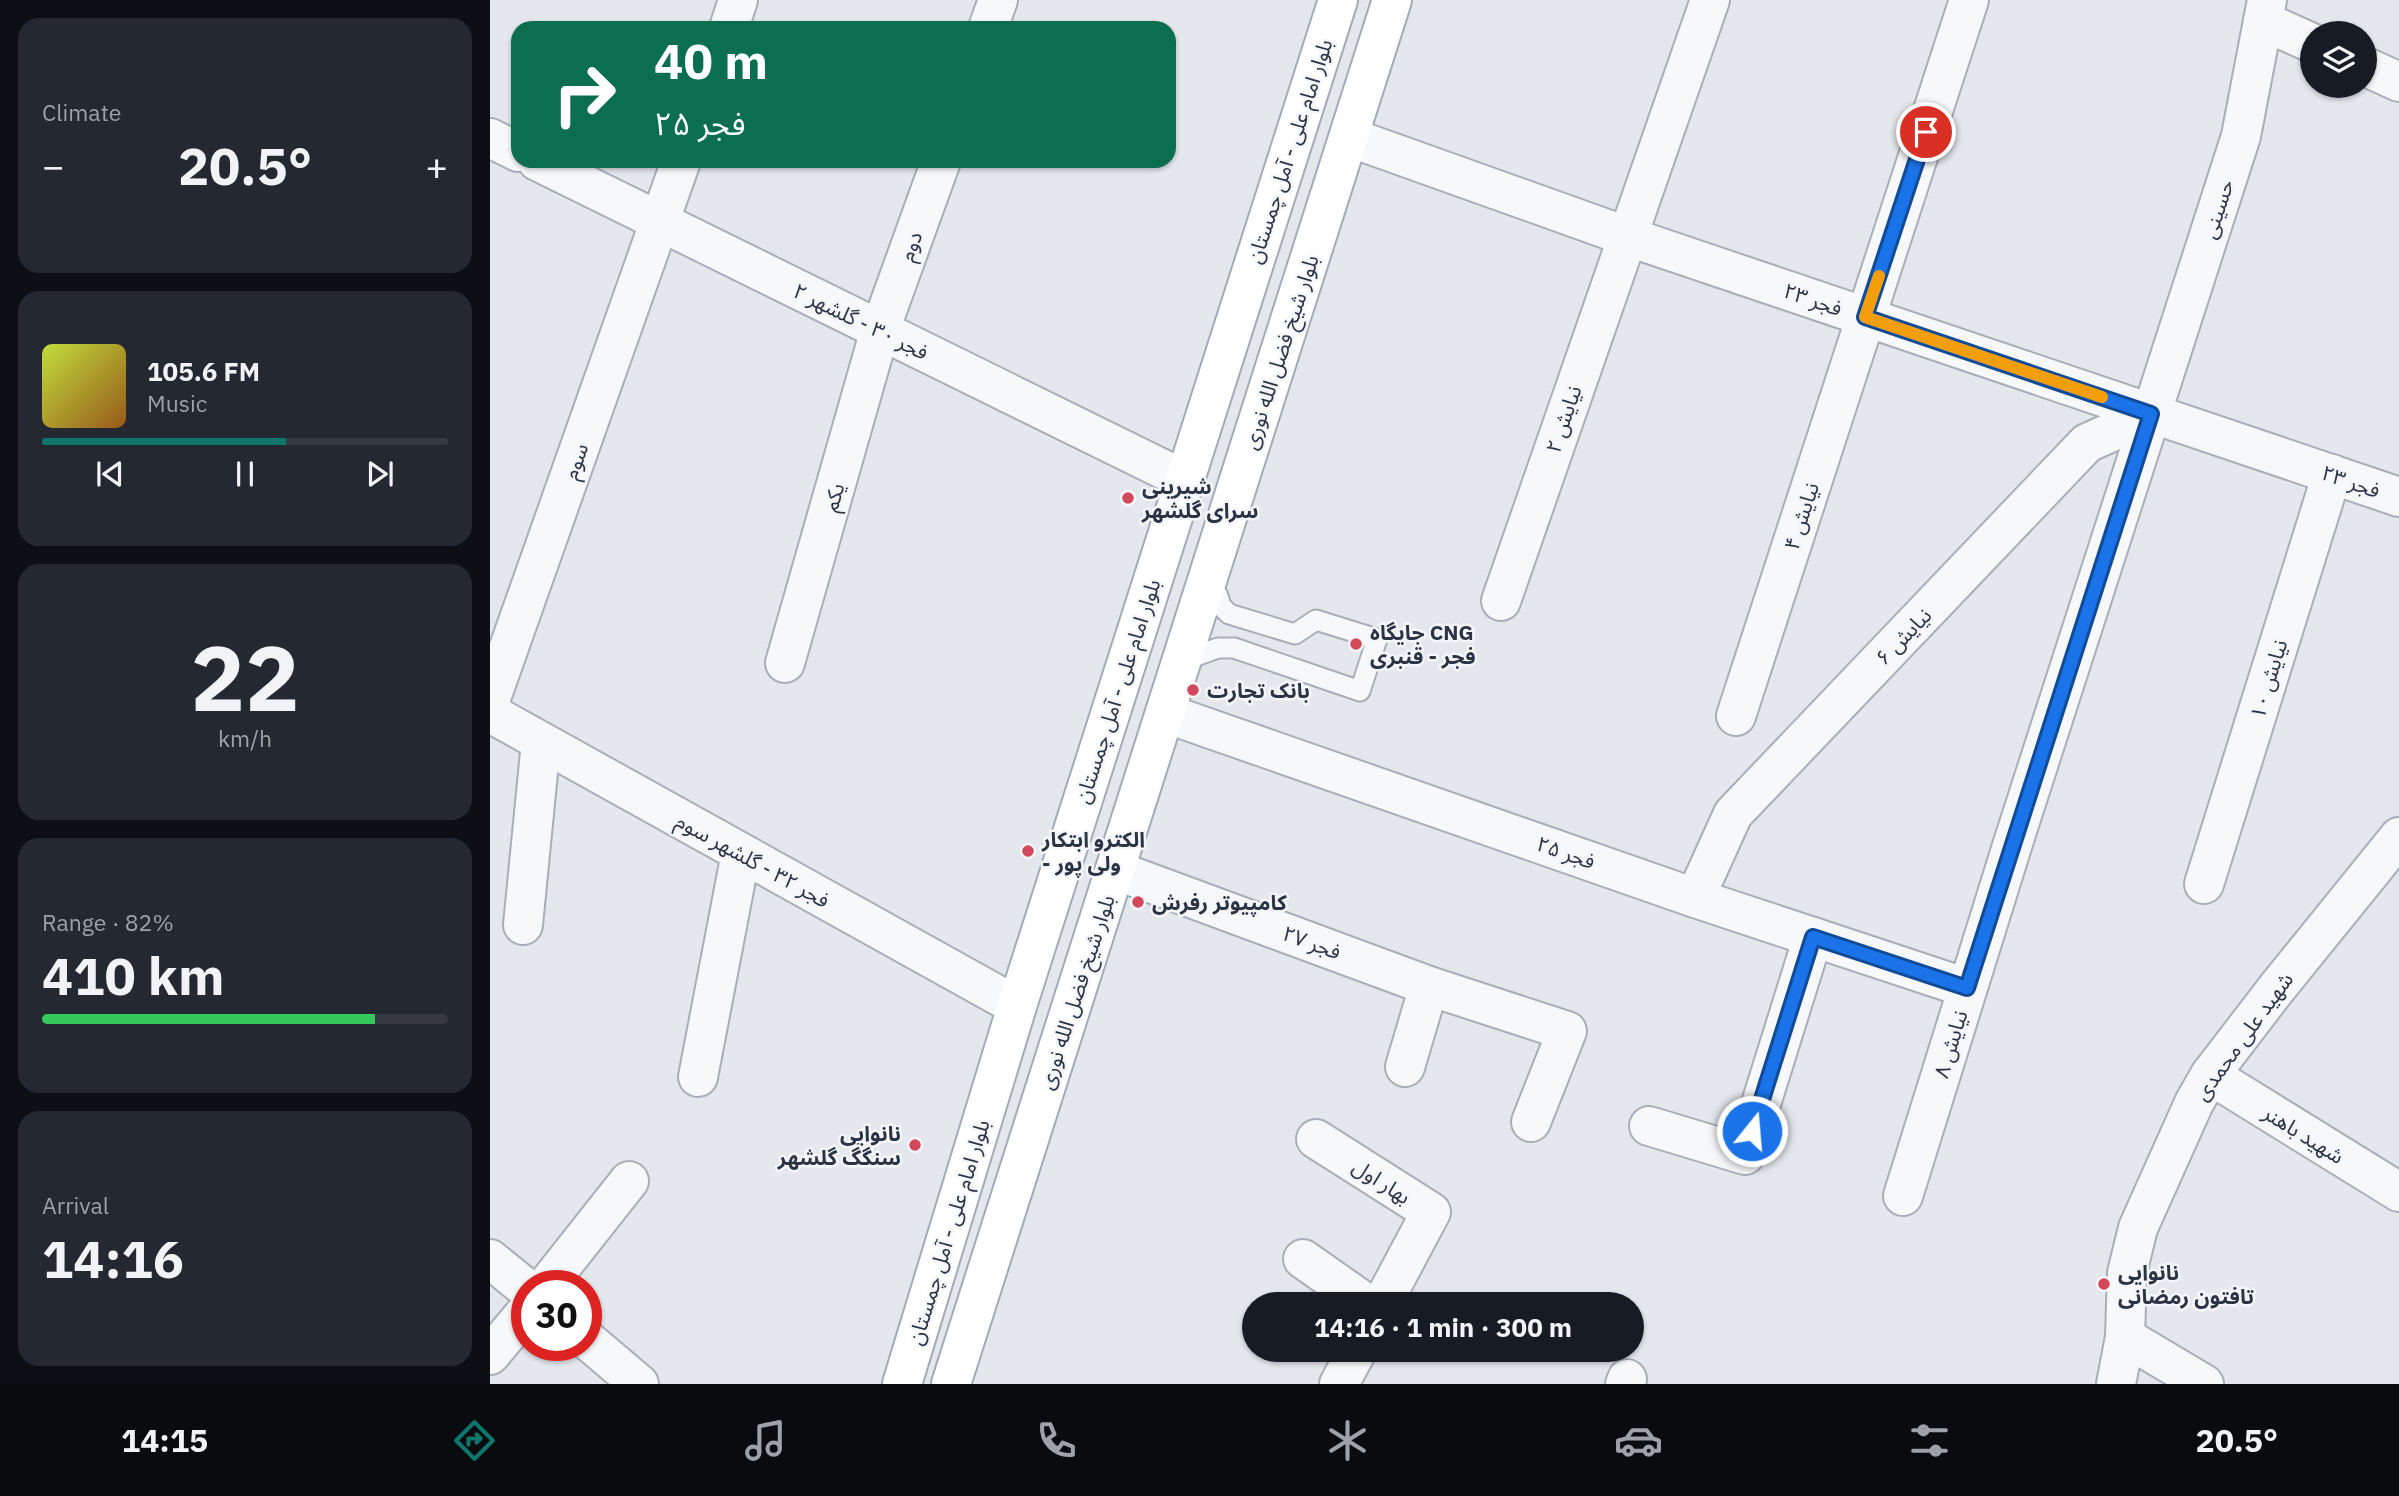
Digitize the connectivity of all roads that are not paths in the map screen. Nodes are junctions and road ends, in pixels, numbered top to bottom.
1 (738, 0) edge
2 (998, 0) edge
3 (1338, 0) edge
4 (1392, 0) edge
5 (1710, 0) edge
6 (1969, 0) edge
7 (2265, 11) edge
8 (731, 21) edge
9 (990, 21) edge
10 (2300, 35) edge
11 (2377, 72) edge
12 (2399, 82) edge
13 (1349, 137) junction
14 (490, 138) edge
15 (511, 148) edge
16 (551, 168) edge
17 (679, 168) edge
18 (938, 168) edge
19 (660, 221) junction
20 (1626, 236) junction
21 (1865, 317) junction
22 (880, 330) junction
23 (2151, 414) junction
24 (2332, 474) junction
25 (1185, 480) junction
26 (2399, 497) edge
27 (1208, 579) junction
28 (1501, 601) dead end
29 (1182, 661) junction
30 (785, 663) dead end
31 (490, 701) edge
32 (490, 713) edge
33 (1165, 713) junction
34 (1736, 716) dead end
35 (541, 742) junction
36 (2399, 836) edge
37 (741, 853) junction
38 (1115, 870) junction
39 (2204, 884) dead end
40 (1695, 898) junction
41 (523, 925) dead end
42 (1813, 937) junction
43 (1429, 986) junction
44 (1967, 988) junction
45 (1017, 1006) junction
46 (1405, 1067) dead end
47 (2210, 1076) junction
48 (698, 1077) dead end
49 (1531, 1122) dead end
50 (1649, 1126) dead end
51 (1317, 1139) dead end
52 (629, 1181) dead end
53 (2398, 1190) edge
54 (1903, 1196) dead end
55 (490, 1259) edge
56 (1303, 1259) dead end
57 (559, 1270) edge
58 (511, 1276) edge
59 (1350, 1292) edge
60 (1388, 1292) edge
61 (511, 1330) edge
62 (2125, 1336) junction
63 (602, 1353) edge
64 (490, 1355) edge
65 (1351, 1362) edge
66 (639, 1384) edge
67 (902, 1384) edge
68 (951, 1384) edge
69 (1339, 1384) edge
70 (2116, 1384) edge
71 (2204, 1384) edge

1 - 8 street
2 - 9 street
3 - 25 main road, بلوار امام علی - آمل چمستان
4 - 13 main road, بلوار شیخ فضل الله نوری
5 - 20 street, نیایش ۲
6 - 21 street, نیایش ۴
7 - 10 street
7 - 23 street, حسینی
11 - 12 street
13 - 20 street, فجر ۲۳
13 - 27 main road, بلوار شیخ فضل الله نوری
14 - 15 street
16 - 19 street, فجر ۳۰ - گلشهر ۲
17 - 19 street, سوم
18 - 22 street, دوم
19 - 22 street, فجر ۳۰ - گلشهر ۲
19 - 31 street, سوم
20 - 21 street, فجر ۲۳
20 - 28 street, نیایش ۲
21 - 23 street, فجر ۲۳
21 - 34 street, نیایش ۴
22 - 25 street, فجر ۳۰ - گلشهر ۲
22 - 30 street, یکم
23 - 24 street, فجر ۲۳
23 - 40 street, نیایش ۶
23 - 44 street, نیایش ۸
24 - 26 street, فجر ۲۳
24 - 39 street, نیایش ۱۰
25 - 45 main road, بلوار امام علی - آمل چمستان
27 - 29 main road, بلوار شیخ فضل الله نوری
27 - 29 lane
29 - 33 main road, بلوار شیخ فضل الله نوری
32 - 35 street, فجر ۳۲ - گلشهر سوم
33 - 38 main road, بلوار شیخ فضل الله نوری
33 - 40 street, فجر ۲۵
35 - 37 street, فجر ۳۲ - گلشهر سوم
35 - 41 street
36 - 47 street, شهید علی محمدی
37 - 45 street, فجر ۳۲ - گلشهر سوم
37 - 48 street
38 - 43 street, فجر ۲۷
38 - 68 main road, بلوار شیخ فضل الله نوری
40 - 42 street, فجر ۲۵
42 - 44 street, فجر ۲۵
42 - 50 street
43 - 46 street
43 - 49 street, فجر ۲۷
44 - 54 street, نیایش ۸
45 - 67 main road, بلوار امام علی - آمل چمستان
47 - 53 street, شهید باهنر
47 - 62 street, شهید علی محمدی
51 - 60 street, بهار اول
52 - 57 street
55 - 58 street
56 - 59 street
61 - 64 street
62 - 70 street, شهید علی محمدی
62 - 71 street
63 - 66 street
65 - 69 street

